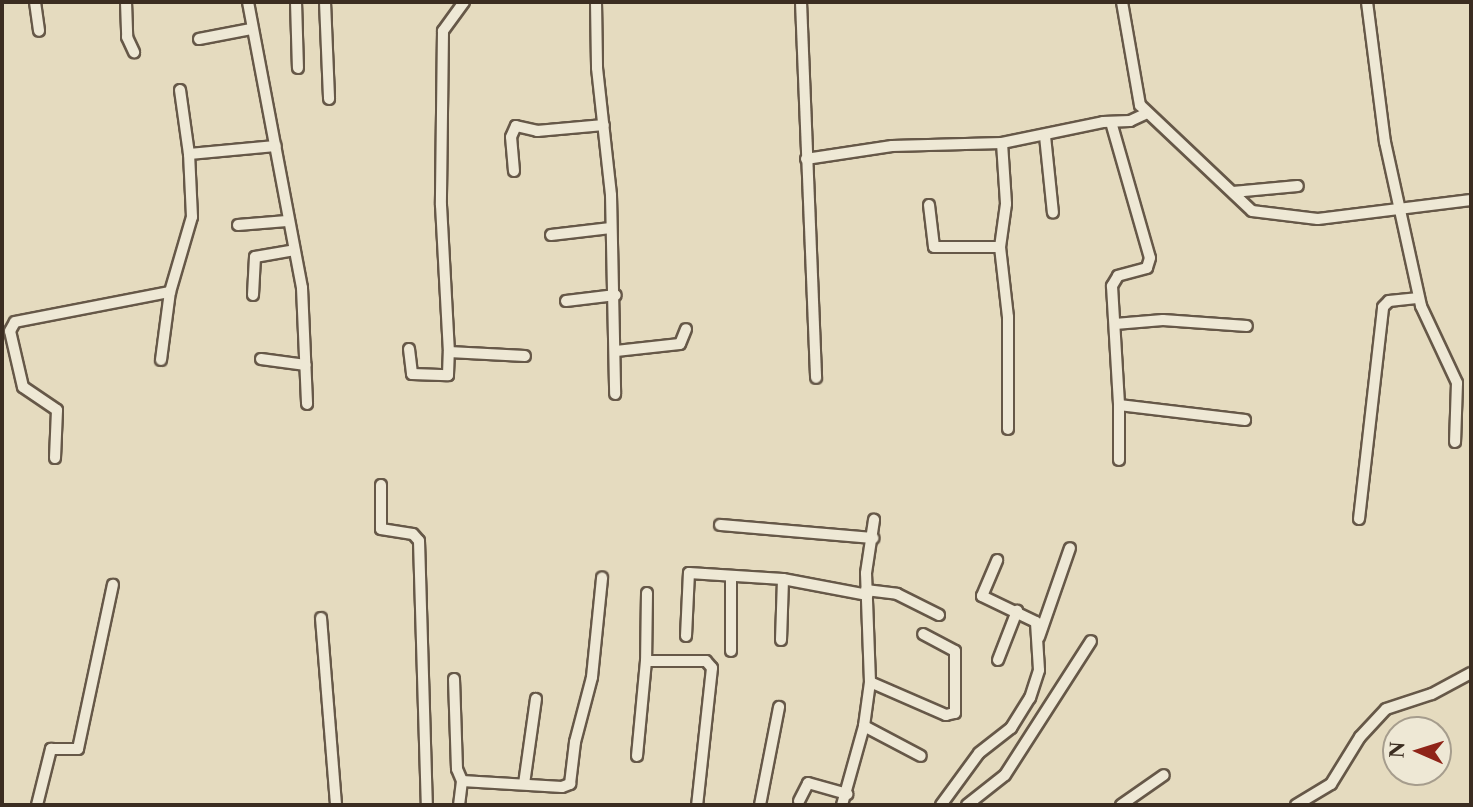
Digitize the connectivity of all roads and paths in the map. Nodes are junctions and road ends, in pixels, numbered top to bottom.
1 (35, 2) edge
2 (126, 2) edge
3 (248, 2) edge
4 (296, 2) edge
5 (325, 2) edge
6 (464, 2) edge
7 (596, 2) edge
8 (801, 2) edge
9 (1122, 2) edge
10 (1367, 2) edge
11 (251, 29) junction
12 (39, 31) dead end
13 (200, 39) dead end
14 (134, 52) dead end
15 (298, 68) dead end
16 (180, 90) dead end
17 (329, 99) dead end
18 (1147, 113) junction
19 (1111, 122) junction
20 (604, 125) junction
21 (1045, 136) junction
22 (1002, 143) junction
23 (276, 146) junction
24 (189, 154) junction
25 (806, 159) junction
26 (514, 171) dead end
27 (1298, 186) dead end
28 (1233, 192) junction
29 (1471, 200) edge
30 (929, 205) dead end
31 (1398, 208) junction
32 (1054, 214) dead end
33 (287, 221) junction
34 (238, 225) dead end
35 (611, 228) junction
36 (551, 234) dead end
37 (1000, 247) junction
38 (294, 250) junction
39 (170, 292) junction
40 (253, 295) dead end
41 (616, 295) junction
42 (1419, 298) junction
43 (566, 301) dead end
44 (1115, 324) junction
45 (1247, 326) dead end
46 (687, 329) dead end
47 (409, 349) dead end
48 (615, 351) junction
49 (449, 352) junction
50 (525, 356) dead end
51 (261, 359) dead end
52 (162, 360) dead end
53 (306, 365) junction
54 (816, 378) dead end
55 (615, 394) dead end
56 (307, 404) dead end
57 (1119, 405) junction
58 (1245, 420) dead end
59 (1008, 429) dead end
60 (1455, 442) dead end
61 (55, 458) dead end
62 (1119, 460) dead end
63 (381, 485) dead end
64 (1359, 519) dead end
65 (874, 520) dead end
66 (720, 526) dead end
67 (873, 538) junction
68 (1070, 548) dead end
69 (997, 560) dead end
70 (731, 576) junction
71 (602, 578) dead end
72 (783, 579) junction
73 (113, 585) dead end
74 (867, 592) junction
75 (647, 593) dead end
76 (1017, 611) junction
77 (939, 615) dead end
78 (321, 618) dead end
79 (923, 634) dead end
80 (686, 636) dead end
81 (1039, 637) junction
82 (780, 640) dead end
83 (1091, 641) dead end
84 (731, 651) dead end
85 (998, 660) dead end
86 (646, 661) junction
87 (1471, 673) edge
88 (454, 678) dead end
89 (870, 681) junction
90 (536, 699) dead end
91 (779, 707) dead end
92 (864, 726) junction
93 (637, 756) dead end
94 (921, 756) dead end
95 (1164, 775) dead end
96 (462, 781) junction
97 (524, 784) junction
98 (847, 793) junction
99 (799, 801) dead end
100 (1300, 804) edge
101 (37, 805) edge
102 (336, 805) edge
103 (427, 805) edge
104 (459, 805) edge
105 (697, 805) edge
106 (760, 805) edge
107 (842, 805) edge
108 (941, 805) edge
109 (967, 805) edge
110 (1121, 805) edge

1 - 12 street
2 - 14 street
3 - 11 street
4 - 15 street
5 - 17 street
6 - 49 street
7 - 20 street
8 - 25 street
9 - 18 street
10 - 31 street
11 - 13 street
11 - 23 street
16 - 24 street
18 - 19 street
18 - 28 street
19 - 21 street
19 - 44 street
20 - 26 street
20 - 35 street
21 - 22 street
21 - 32 street
22 - 25 street
22 - 37 street
23 - 24 street
23 - 33 street
24 - 39 street
25 - 54 street
27 - 28 street
28 - 31 street
29 - 31 street
30 - 37 street
31 - 42 street
33 - 34 street
33 - 38 street
35 - 36 street
35 - 41 street
37 - 59 street
38 - 40 street
38 - 53 street
39 - 52 street
39 - 61 street
41 - 43 street
41 - 48 street
42 - 60 street
42 - 64 street
44 - 45 street
44 - 57 street
46 - 48 street
47 - 49 street
48 - 55 street
49 - 50 street
51 - 53 street
53 - 56 street
57 - 58 street
57 - 62 street
63 - 103 street
65 - 67 street
66 - 67 street
67 - 74 street
68 - 81 street
69 - 76 street
70 - 72 street
70 - 80 street
70 - 84 street
71 - 97 street
72 - 74 street
72 - 82 street
73 - 101 street
74 - 77 street
74 - 89 street
75 - 86 street
76 - 81 street
76 - 85 street
78 - 102 street
79 - 89 street
81 - 108 street
83 - 109 street
86 - 93 street
86 - 105 street
87 - 100 street
88 - 96 street
89 - 92 street
90 - 97 street
91 - 106 street
92 - 94 street
92 - 98 street
95 - 110 street
96 - 97 street
96 - 104 street
98 - 99 street
98 - 107 street

